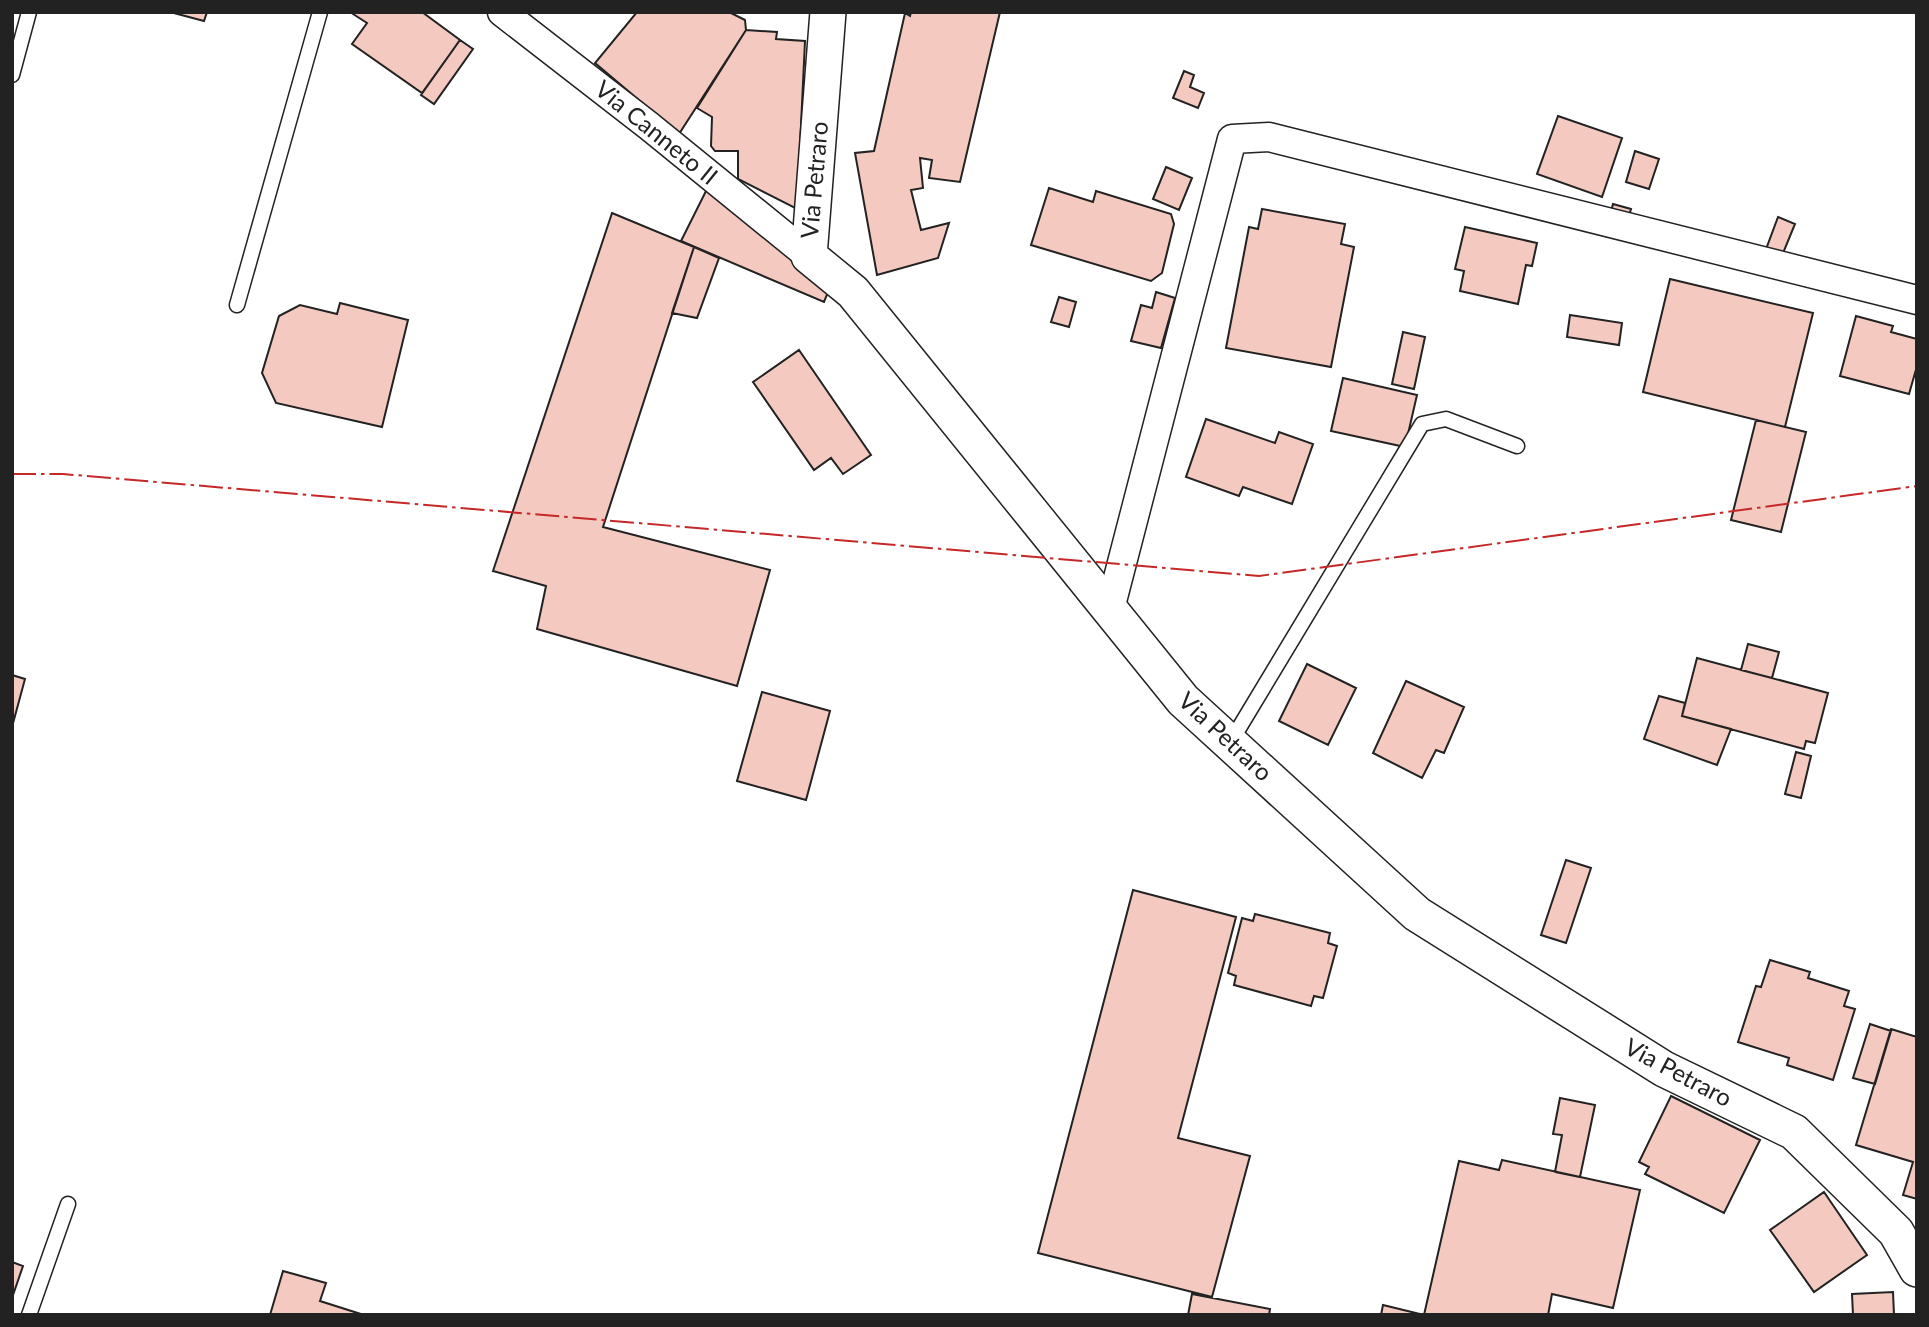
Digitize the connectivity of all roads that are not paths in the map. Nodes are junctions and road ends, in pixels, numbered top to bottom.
1 (29, 12) edge
2 (320, 12) edge
3 (502, 12) edge
4 (828, 12) edge
5 (12, 75) edge
6 (809, 256) junction
7 (1917, 300) edge
8 (237, 305) dead end
9 (1517, 446) dead end
10 (1110, 609) junction
11 (1230, 743) junction
12 (68, 1204) dead end
13 (1914, 1260) edge
14 (29, 1315) edge

1 - 5 lane
2 - 8 lane
3 - 6 street, Via Canneto II
4 - 6 street, Via Petraro
6 - 10 street, Via Petraro
7 - 10 street
9 - 11 lane
10 - 11 street, Via Petraro
11 - 13 street, Via Petraro
12 - 14 lane

